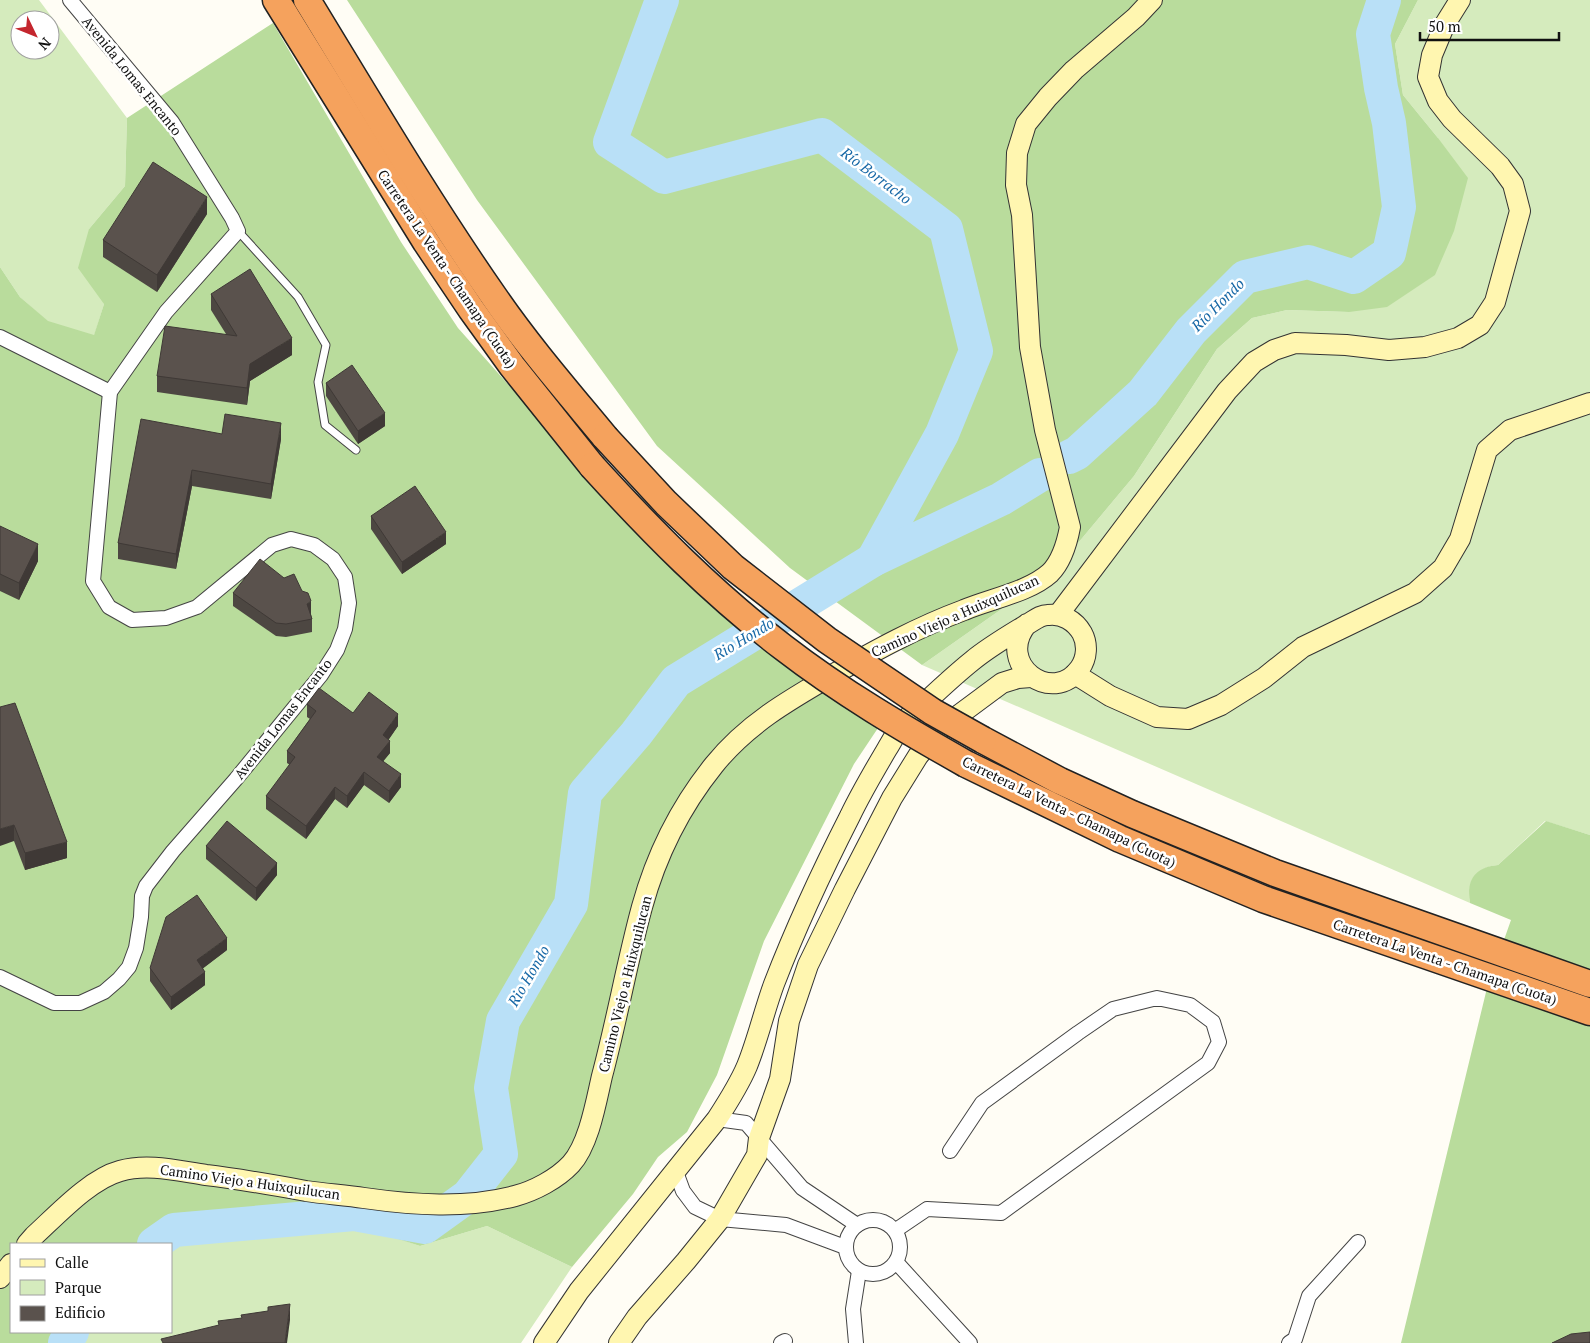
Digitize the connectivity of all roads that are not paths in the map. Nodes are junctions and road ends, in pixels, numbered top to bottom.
1 (70, 0) edge
2 (276, 0) edge
3 (307, 0) edge
4 (1152, 0) edge
5 (1460, 0) edge
6 (238, 231) junction
7 (0, 337) edge
8 (110, 392) junction
9 (1590, 403) edge
10 (356, 450) dead end
11 (1058, 615) junction
12 (1027, 624) junction
13 (1074, 674) junction
14 (1031, 677) junction
15 (0, 977) edge
16 (1590, 984) edge
17 (1590, 1012) edge
18 (718, 1119) junction
19 (759, 1138) junction
20 (950, 1151) dead end
21 (676, 1172) junction
22 (720, 1219) junction
23 (857, 1225) junction
24 (896, 1230) junction
25 (1358, 1242) dead end
26 (28, 1243) edge
27 (845, 1247) junction
28 (897, 1263) junction
29 (10, 1265) edge
30 (859, 1271) junction
31 (0, 1278) edge
32 (544, 1343) edge
33 (619, 1343) edge
34 (856, 1343) edge
35 (970, 1343) edge
36 (1289, 1343) edge

1 - 6 street, Avenida Lomas Encanto
2 - 17 highway, Carretera La Venta - Chamapa (Cuota), bridge
3 - 16 highway, Carretera La Venta - Chamapa (Cuota), bridge
4 - 26 main road, Camino Viejo a Huixquilucan
5 - 11 main road
6 - 8 street, Avenida Lomas Encanto
6 - 10 lane, Avenida Lomas Encanto
7 - 8 street
8 - 15 street, Avenida Lomas Encanto
9 - 13 main road
11 - 12 main road
11 - 13 main road
12 - 14 main road
12 - 18 main road
13 - 14 main road
14 - 19 main road
18 - 19 street
18 - 21 main road
19 - 22 main road
19 - 23 street
20 - 24 street
21 - 22 street
21 - 32 main road
22 - 27 street
22 - 33 main road
23 - 24 street
23 - 27 street
24 - 28 street
25 - 36 street
27 - 30 street
28 - 30 street
28 - 35 street
29 - 31 main road
30 - 34 street

